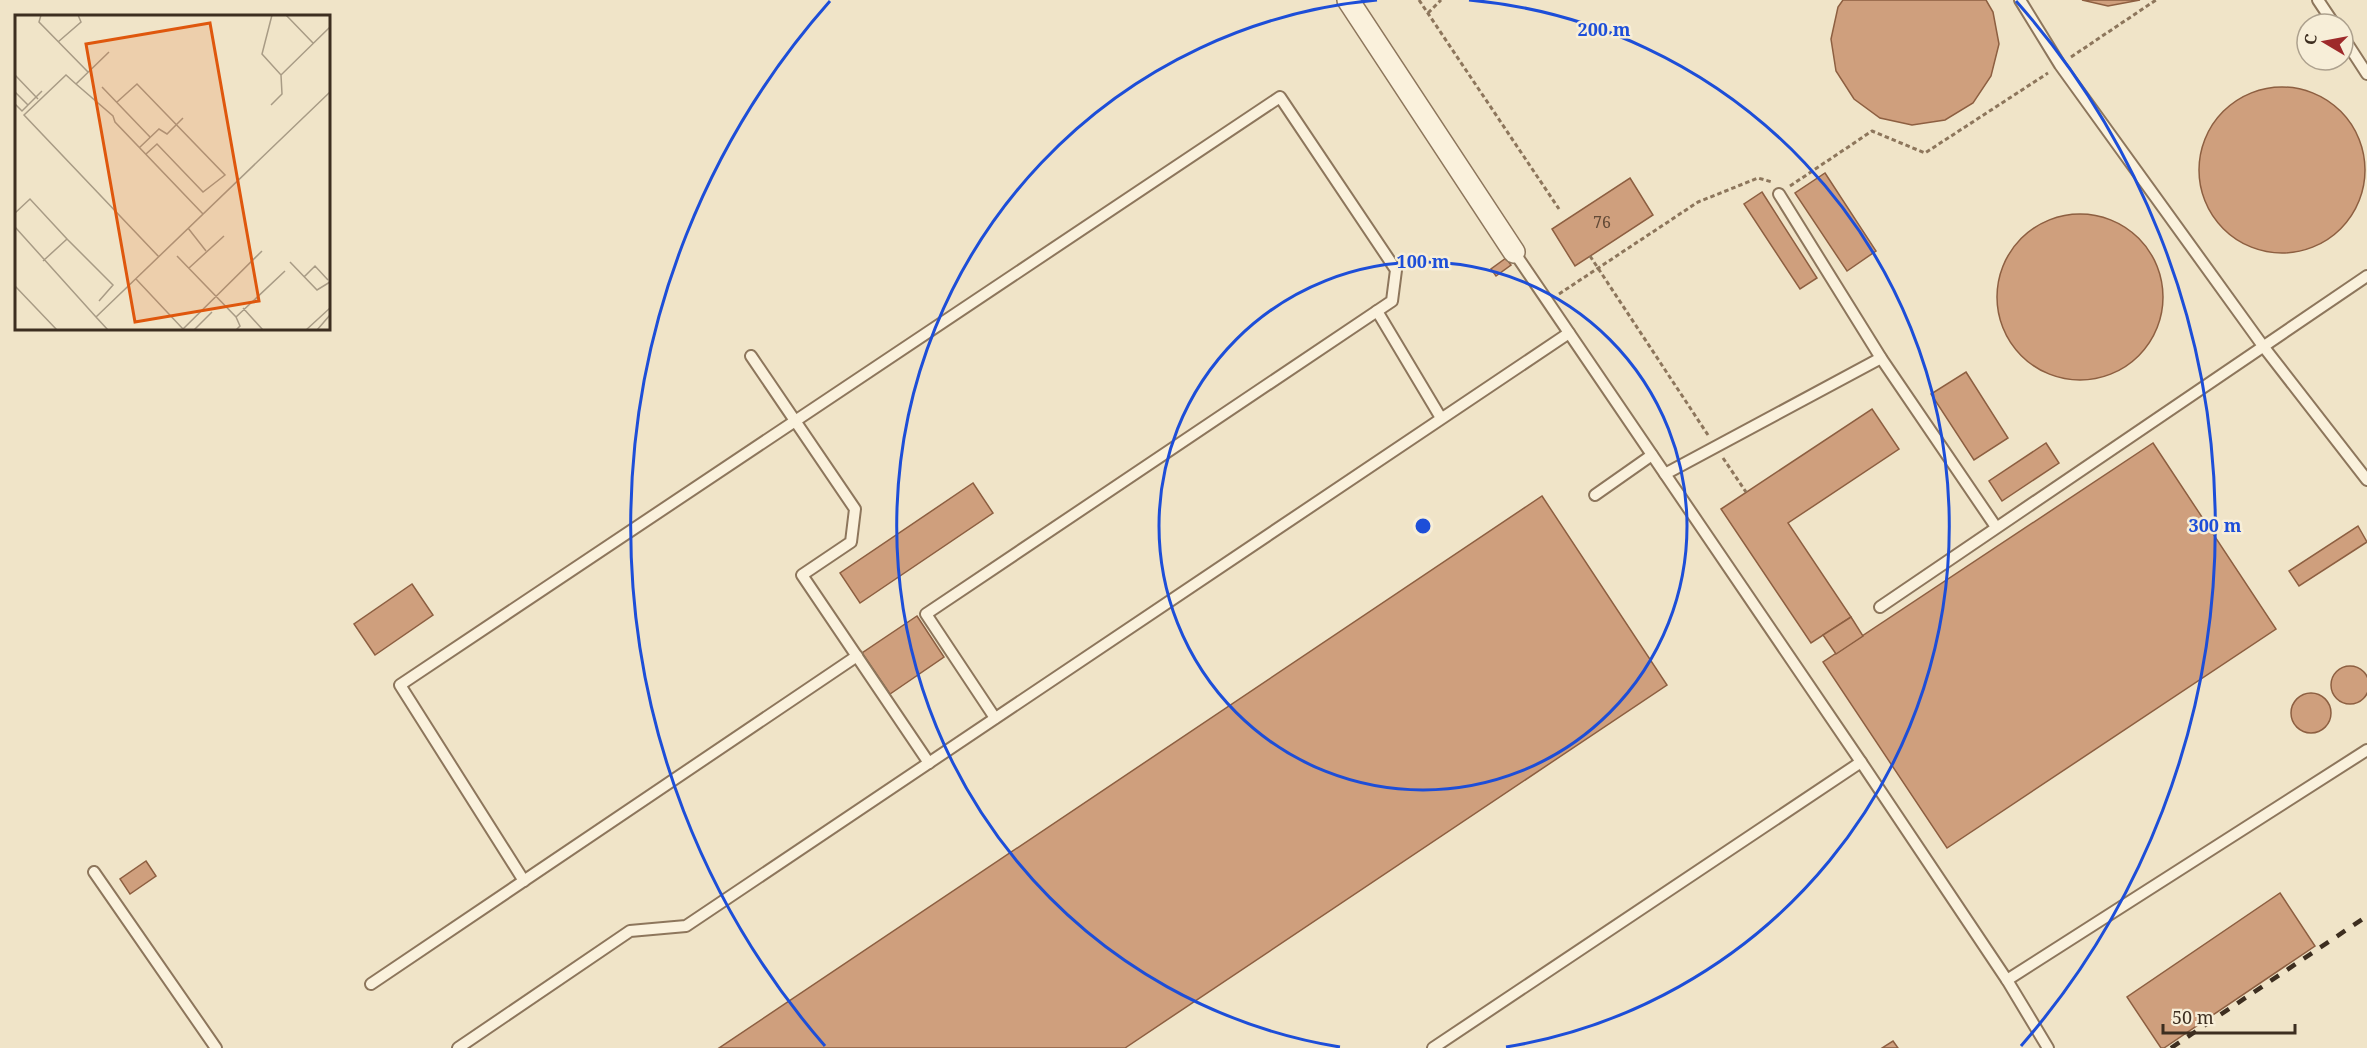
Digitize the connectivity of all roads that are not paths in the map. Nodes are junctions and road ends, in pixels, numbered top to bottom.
1 (1348, 0) edge
2 (2020, 0) edge
3 (2355, 56) edge
4 (2367, 74) edge
5 (1779, 194) road end
6 (1514, 252) joint
7 (2367, 276) edge
8 (1377, 311) junction
9 (1569, 333) junction
10 (2263, 346) junction
11 (751, 356) dead end
12 (1881, 358) junction
13 (1442, 418) junction
14 (795, 421) junction
15 (1652, 455) junction
16 (1665, 474) junction
17 (2367, 480) edge
18 (1595, 495) dead end
19 (1996, 527) junction
20 (1880, 607) dead end
21 (857, 656) junction
22 (995, 718) junction
23 (2367, 750) edge
24 (1861, 762) junction
25 (929, 763) junction
26 (94, 872) dead end
27 (524, 881) junction
28 (2007, 980) junction
29 (371, 984) dead end
30 (216, 1048) edge
31 (458, 1048) edge
32 (1433, 1048) edge
33 (2048, 1048) edge

1 - 6 street
2 - 10 lane
3 - 4 lane
5 - 12 lane
6 - 9 lane
7 - 10 lane
8 - 13 lane
8 - 14 lane
8 - 22 lane
9 - 13 lane
9 - 15 lane
10 - 17 lane
10 - 19 lane
11 - 14 lane
12 - 16 lane
12 - 19 lane
13 - 22 lane
14 - 21 lane
14 - 27 lane
15 - 16 lane
15 - 18 lane
16 - 24 lane
19 - 20 lane
21 - 25 lane
21 - 27 lane
22 - 25 lane
23 - 28 lane
24 - 28 lane
24 - 32 lane
25 - 31 lane
26 - 30 lane
27 - 29 lane
28 - 33 lane

